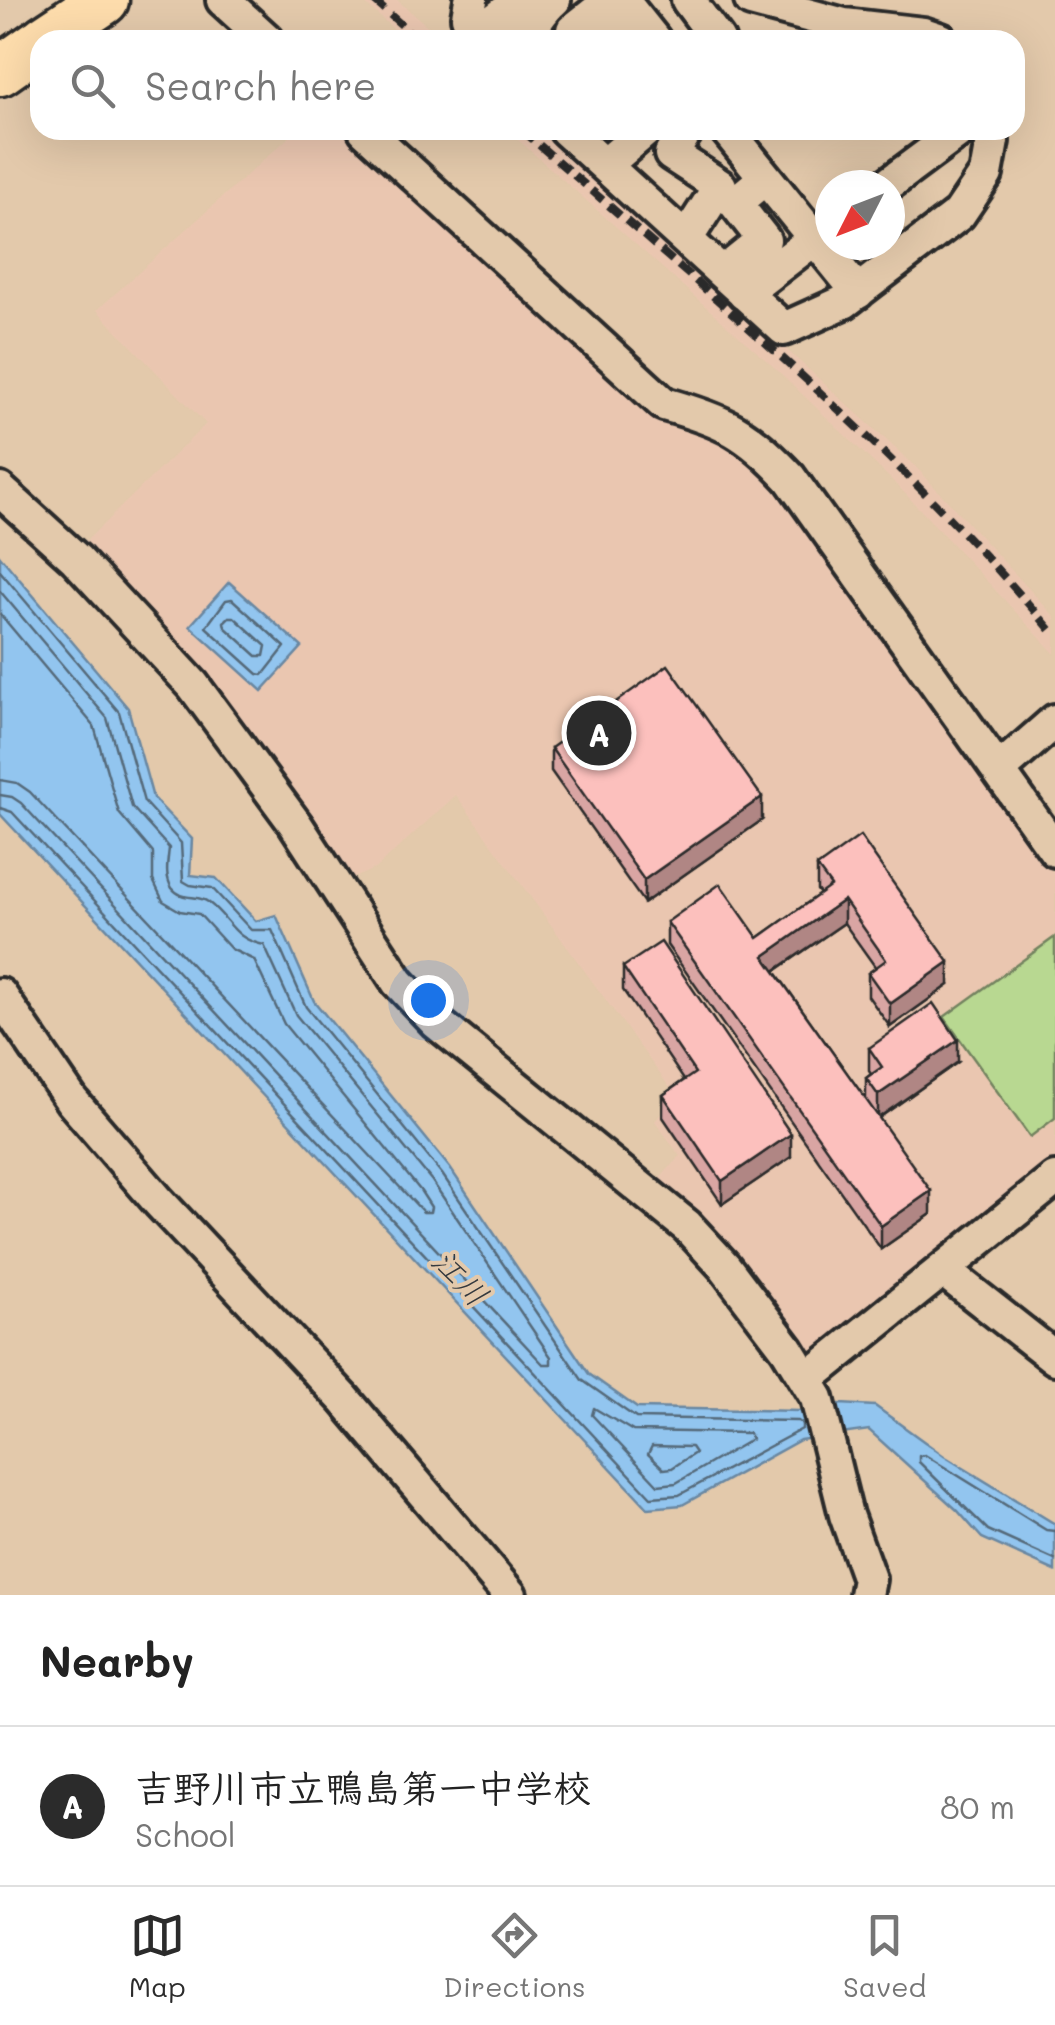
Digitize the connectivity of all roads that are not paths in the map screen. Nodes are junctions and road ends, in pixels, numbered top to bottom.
1 (104, 0) edge
2 (224, 0) edge
3 (521, 0) edge
4 (554, 0) edge
5 (688, 0) edge
6 (751, 0) edge
7 (603, 16) edge
8 (478, 25) edge
9 (59, 30) edge
10 (256, 30) edge
11 (532, 30) edge
12 (633, 30) edge
13 (710, 30) edge
14 (869, 30) edge
15 (30, 50) edge
16 (0, 71) edge
17 (376, 140) edge
18 (577, 140) edge
19 (634, 140) edge
20 (680, 140) edge
21 (744, 140) edge
22 (948, 140) edge
23 (992, 140) edge
24 (605, 165) junction
25 (905, 172) edge
26 (765, 178) junction
27 (815, 226) edge
28 (815, 237) edge
29 (686, 240) junction
30 (838, 260) edge
31 (733, 283) junction
32 (858, 292) junction
33 (0, 490) edge
34 (1055, 721) edge
35 (999, 770) junction
36 (1055, 850) edge
37 (0, 995) edge
38 (1055, 1180) edge
39 (943, 1270) junction
40 (1055, 1358) edge
41 (812, 1389) junction
42 (510, 1595) edge
43 (866, 1595) edge

1 - 9 highway
2 - 10 street
3 - 8 street
4 - 11 street
5 - 13 street
6 - 14 street
7 - 12 street
15 - 16 highway
17 - 35 street
18 - 24 street
19 - 24 street
20 - 29 street
21 - 26 street
22 - 25 street
23 - 32 street
24 - 29 street
26 - 27 street
26 - 31 street
28 - 31 street
29 - 31 street
30 - 32 street
31 - 32 street
33 - 41 street
34 - 35 street
35 - 36 street
37 - 42 street
38 - 39 street
39 - 40 street
39 - 41 street
41 - 43 street

